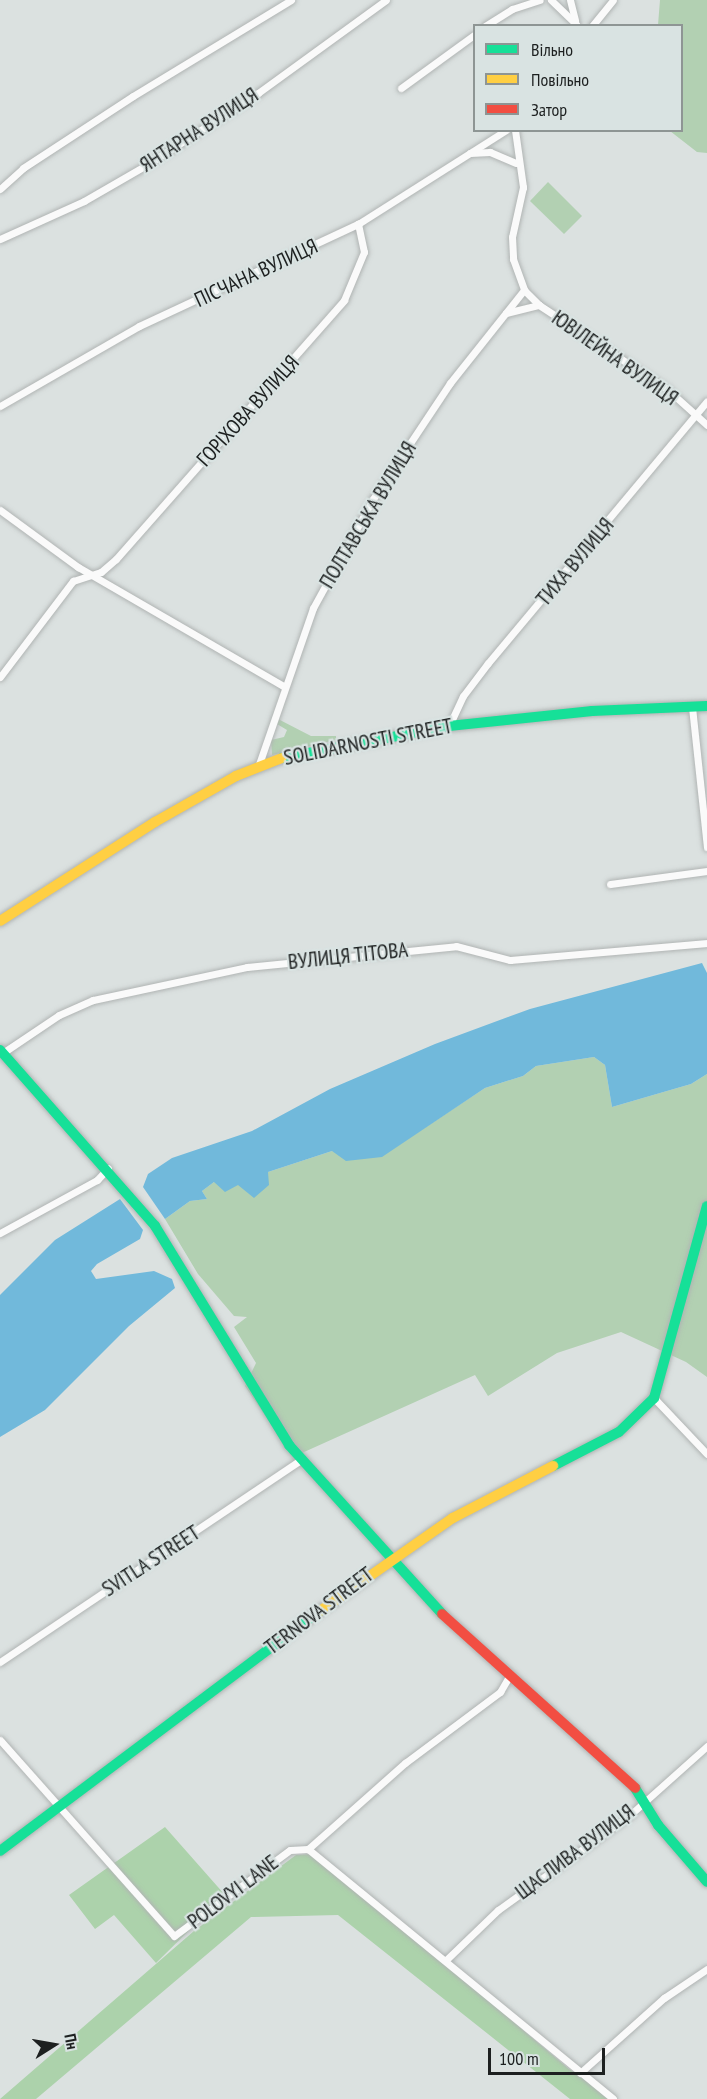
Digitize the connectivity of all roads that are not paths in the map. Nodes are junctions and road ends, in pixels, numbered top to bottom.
1 (291, 0) edge
2 (386, 0) edge
3 (540, 0) edge
4 (550, 0) edge
5 (570, 0) edge
6 (613, 0) edge
7 (488, 24) edge
8 (575, 24) edge
9 (576, 24) edge
10 (594, 24) edge
11 (473, 36) edge
12 (402, 87) dead end
13 (503, 132) edge
14 (515, 132) edge
15 (467, 154) junction
16 (516, 163) junction
17 (0, 189) edge
18 (358, 224) junction
19 (0, 239) edge
20 (524, 290) junction
21 (539, 305) junction
22 (506, 313) junction
23 (707, 402) edge
24 (0, 406) edge
25 (694, 414) junction
26 (707, 425) edge
27 (0, 510) edge
28 (90, 574) junction
29 (0, 677) edge
30 (285, 687) junction
31 (707, 706) edge
32 (692, 707) junction
33 (449, 726) junction
34 (260, 765) junction
35 (707, 847) edge
36 (707, 871) edge
37 (610, 884) dead end
38 (0, 921) edge
39 (707, 943) edge
40 (2, 1051) edge
41 (108, 1168) junction
42 (707, 1206) edge
43 (0, 1233) edge
44 (654, 1398) junction
45 (707, 1454) edge
46 (302, 1459) junction
47 (388, 1561) junction
48 (0, 1662) edge
49 (510, 1675) junction
50 (0, 1740) edge
51 (707, 1746) edge
52 (642, 1800) junction
53 (56, 1807) junction
54 (308, 1849) junction
55 (0, 1851) edge
56 (707, 1882) edge
57 (446, 1960) junction
58 (707, 1969) edge
59 (580, 2073) junction
60 (613, 2099) edge

1 - 17 street
2 - 19 street, ЯНТАРНА ВУЛИЦЯ
3 - 7 street
4 - 8 street
5 - 9 street
6 - 10 street
11 - 12 street
13 - 15 street, ПІСЧАНА ВУЛИЦЯ
14 - 16 street
15 - 16 street
15 - 18 street, ПІСЧАНА ВУЛИЦЯ
16 - 20 street
18 - 24 street, ПІСЧАНА ВУЛИЦЯ
18 - 28 street, ГОРІХОВА ВУЛИЦЯ
20 - 21 street, ЮВІЛЕЙНА ВУЛИЦЯ
20 - 22 street, ПОЛТАВСЬКА ВУЛИЦЯ
21 - 22 street
21 - 25 street, ЮВІЛЕЙНА ВУЛИЦЯ
22 - 30 street, ПОЛТАВСЬКА ВУЛИЦЯ
23 - 25 street, ТИХА ВУЛИЦЯ
25 - 26 street, ЮВІЛЕЙНА ВУЛИЦЯ
25 - 33 street, ТИХА ВУЛИЦЯ
27 - 28 street
28 - 29 street, ГОРІХОВА ВУЛИЦЯ
28 - 30 street
30 - 34 street, ПОЛТАВСЬКА ВУЛИЦЯ
31 - 32 street, SOLIDARNOSTI STREET
32 - 33 street, SOLIDARNOSTI STREET
32 - 35 street
33 - 34 street, SOLIDARNOSTI STREET
34 - 38 street, SOLIDARNOSTI STREET
36 - 37 street
39 - 40 street, ВУЛИЦЯ ТІТОВА
40 - 41 street
41 - 43 street
41 - 46 street
42 - 44 street
44 - 45 street
44 - 47 street, TERNOVA STREET
46 - 47 street
46 - 48 street, SVITLA STREET
47 - 49 street
47 - 53 street, TERNOVA STREET
49 - 52 street
49 - 54 street, POLOVYI LANE
50 - 53 street
51 - 52 street, ЩАСЛИВА ВУЛИЦЯ
52 - 56 street
52 - 57 street, ЩАСЛИВА ВУЛИЦЯ
53 - 54 street, POLOVYI LANE
53 - 55 street, TERNOVA STREET
54 - 57 street
57 - 59 street
58 - 59 street
59 - 60 street

